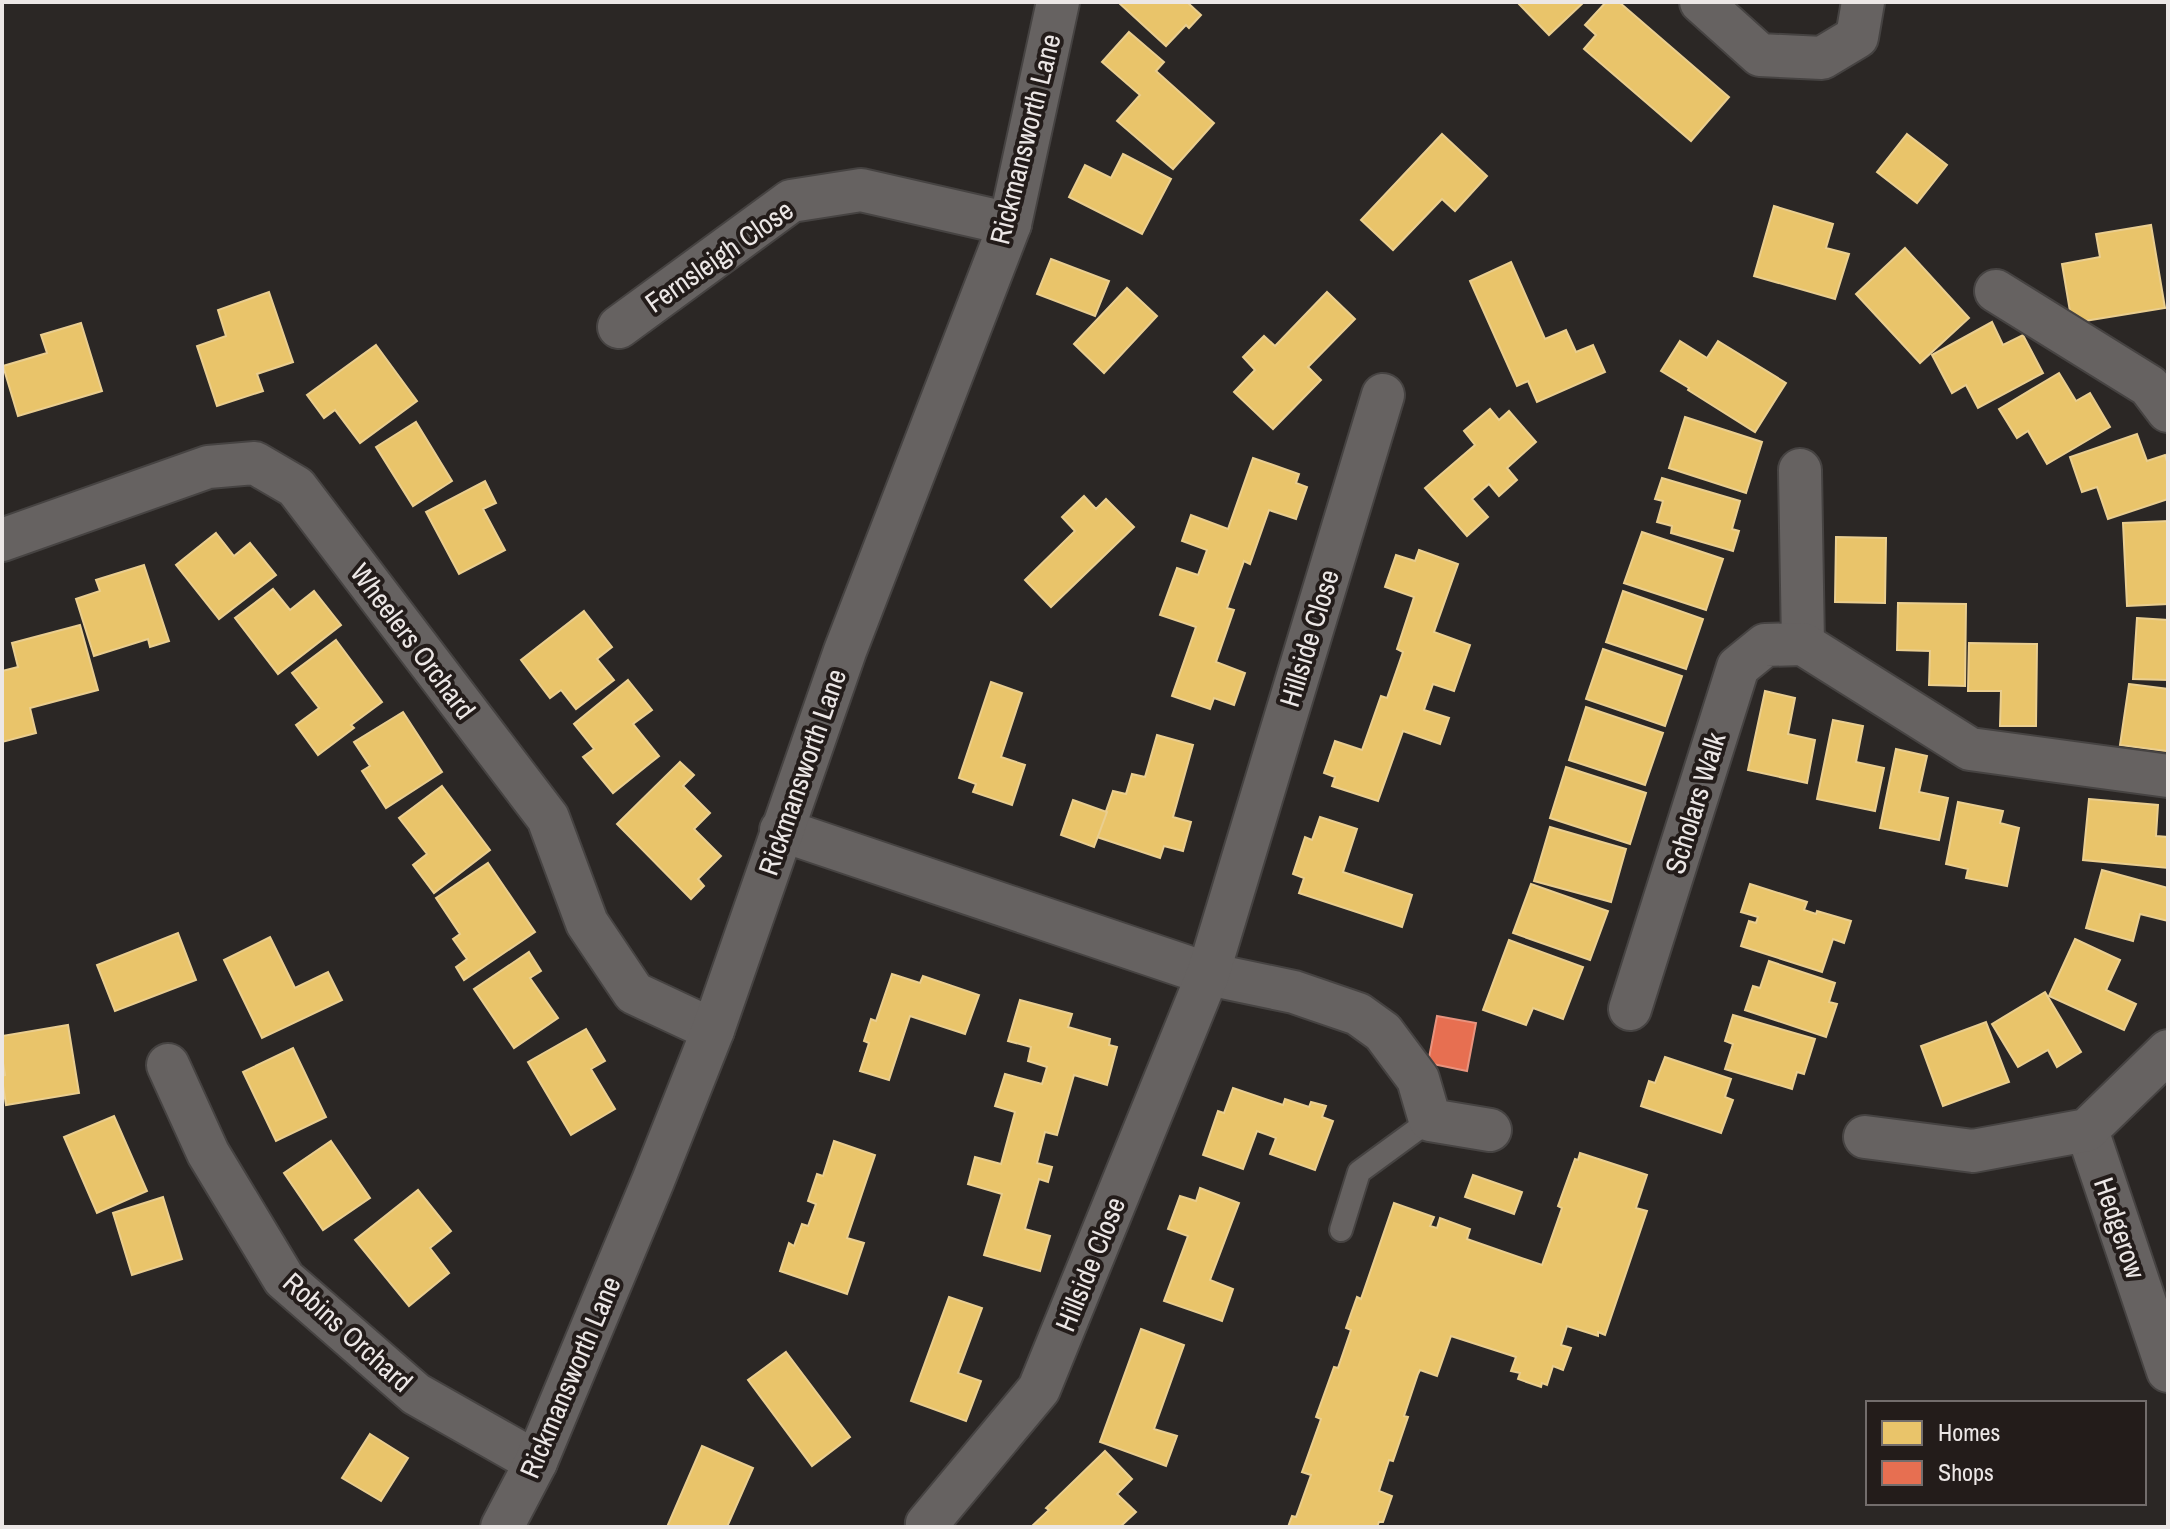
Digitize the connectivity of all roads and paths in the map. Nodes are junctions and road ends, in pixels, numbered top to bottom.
1 (1058, 2) edge
2 (1701, 2) edge
3 (1863, 2) edge
4 (1010, 224) junction
5 (1996, 291) dead end
6 (619, 327) dead end
7 (1383, 395) dead end
8 (2168, 411) edge
9 (1800, 470) dead end
10 (2, 540) edge
11 (1803, 644) junction
12 (2168, 776) edge
13 (781, 830) junction
14 (1208, 974) junction
15 (1630, 1009) dead end
16 (713, 1030) junction
17 (2168, 1051) edge
18 (168, 1065) dead end
19 (1430, 1120) junction
20 (1490, 1130) dead end
21 (2087, 1130) junction
22 (1865, 1137) dead end
23 (1341, 1230) dead end
24 (2168, 1371) edge
25 (536, 1462) junction
26 (502, 1527) edge
27 (928, 1527) edge

1 - 4 street, Rickmansworth Lane
2 - 3 street
4 - 6 street, Fernsleigh Close
4 - 13 street, Rickmansworth Lane
5 - 8 street
7 - 14 street, Hillside Close
9 - 11 street
10 - 16 street, Wheelers Orchard
11 - 12 street
11 - 15 street, Scholars Walk
13 - 14 street
13 - 16 street, Rickmansworth Lane
14 - 19 street
14 - 27 street, Hillside Close
16 - 25 street, Rickmansworth Lane
17 - 21 street
18 - 25 street, Robins Orchard
19 - 20 street
19 - 23 lane
21 - 22 street
21 - 24 street, Hedgerow
25 - 26 street, Rickmansworth Lane

